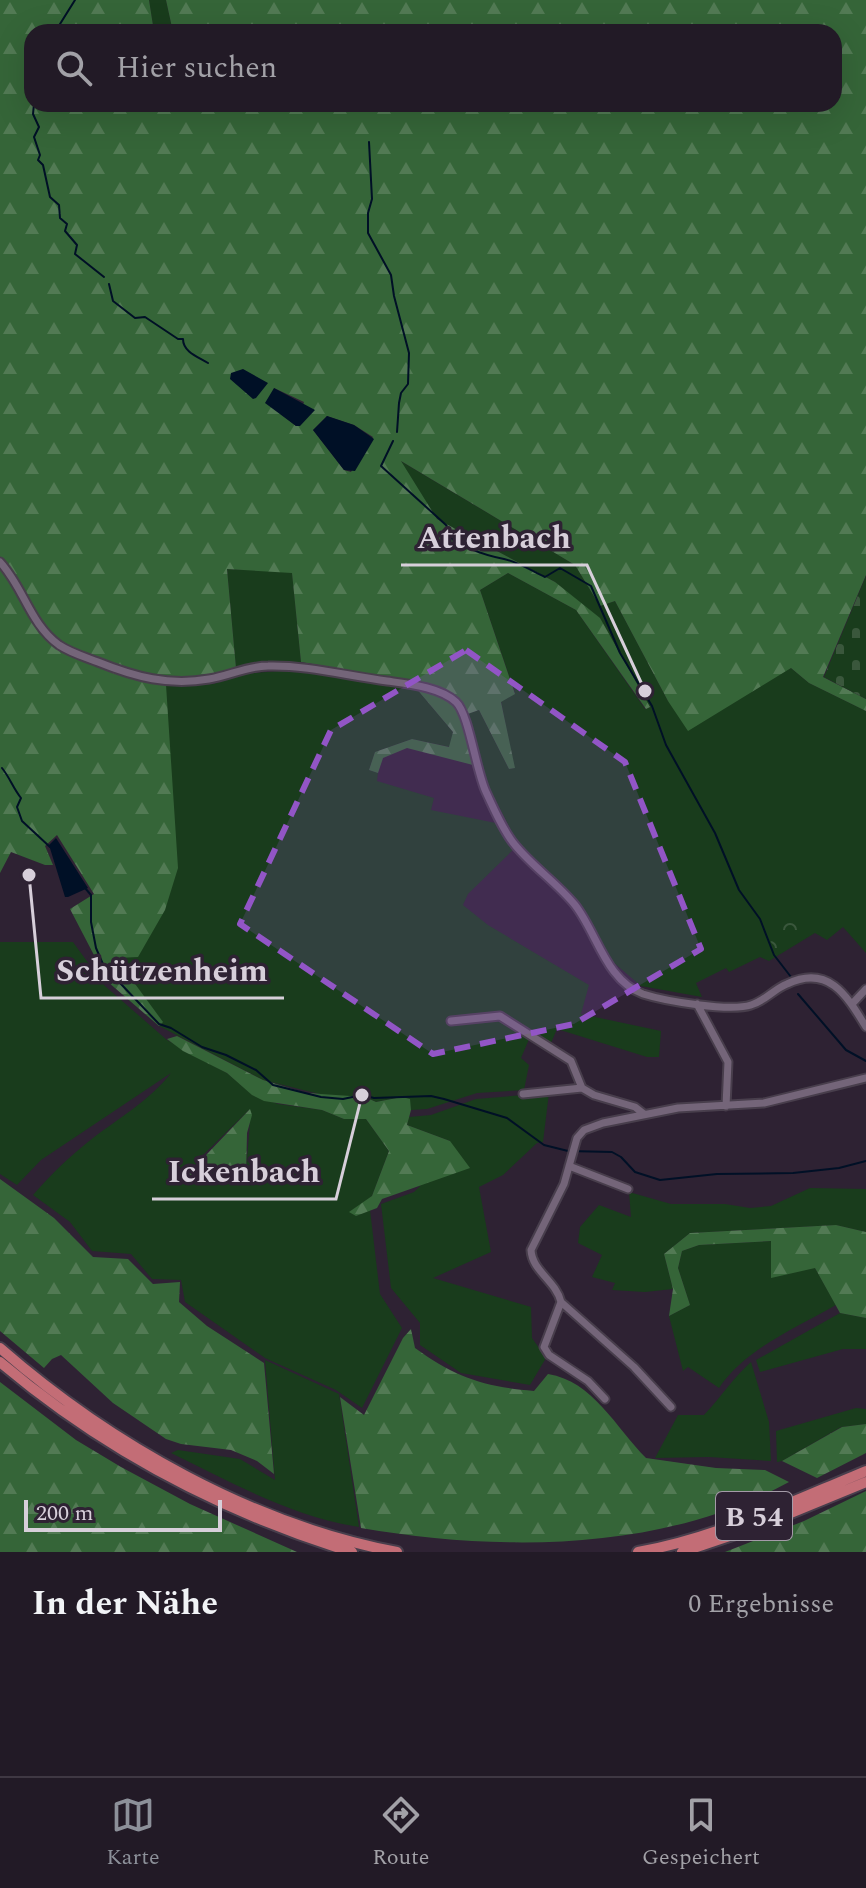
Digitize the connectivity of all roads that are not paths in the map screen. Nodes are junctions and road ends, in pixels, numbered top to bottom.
1 (0, 562) edge
2 (866, 989) edge
3 (697, 1004) junction
4 (852, 1004) junction
5 (451, 1021) dead end
6 (866, 1027) edge
7 (866, 1078) edge
8 (582, 1088) junction
9 (523, 1094) dead end
10 (726, 1106) junction
11 (644, 1114) junction
12 (569, 1166) junction
13 (628, 1189) dead end
14 (561, 1302) junction
15 (0, 1348) edge
16 (0, 1362) edge
17 (605, 1399) dead end
18 (671, 1407) dead end
19 (866, 1471) edge
20 (866, 1482) edge
21 (352, 1552) edge
22 (397, 1552) edge
23 (638, 1552) edge
24 (682, 1552) edge

1 - 3 street
2 - 4 street
3 - 4 street
3 - 10 street
4 - 6 street
5 - 8 street
7 - 10 street
8 - 9 street
8 - 11 street
10 - 11 street
11 - 12 street
12 - 13 street
12 - 14 street
14 - 17 street
14 - 18 street
15 - 22 highway
16 - 21 highway
19 - 23 highway, B 54
20 - 24 highway, B 54

